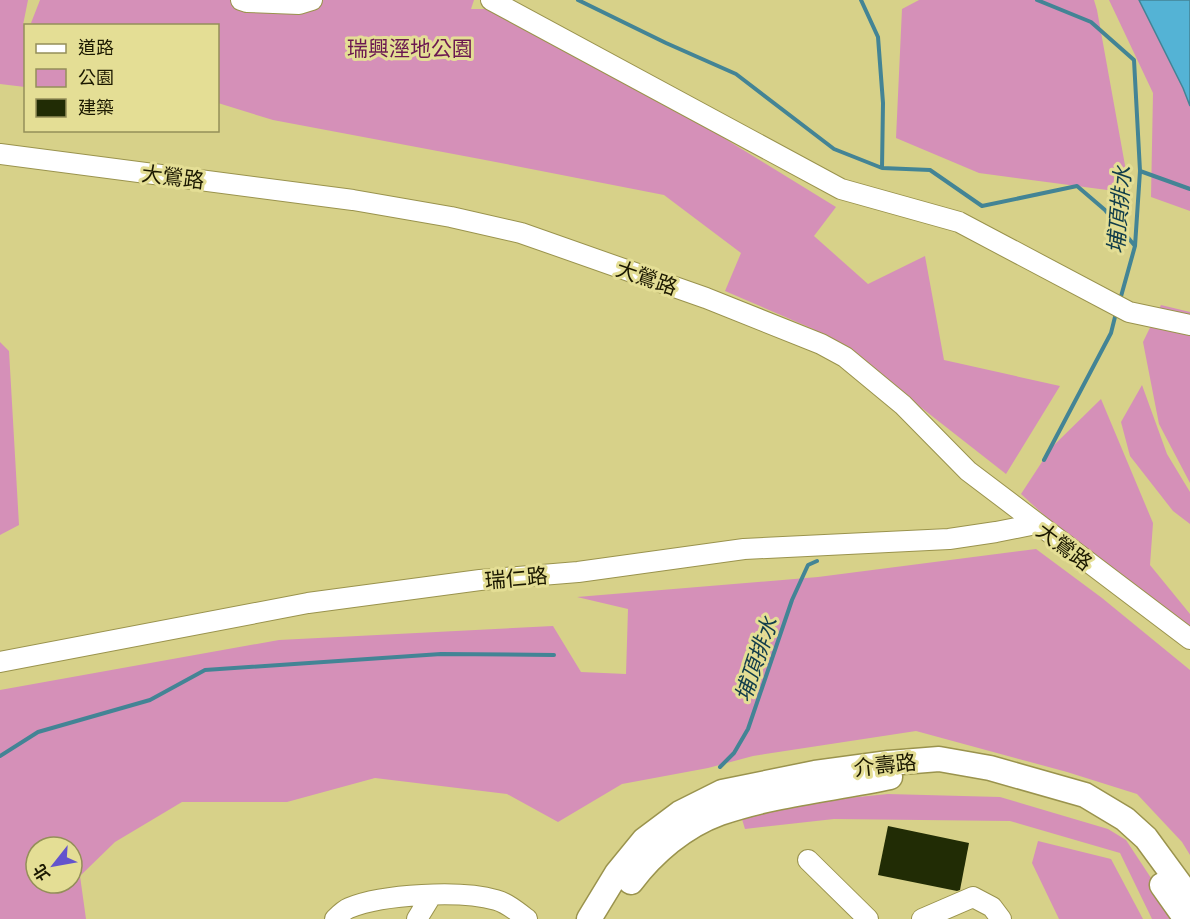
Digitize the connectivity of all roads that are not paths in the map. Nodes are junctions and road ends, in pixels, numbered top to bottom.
1 (241, 0) edge
2 (312, 0) edge
3 (491, 0) edge
4 (0, 154) edge
5 (1190, 325) edge
6 (1035, 524) junction
7 (1190, 639) edge
8 (0, 662) edge
9 (808, 860) dead end
10 (431, 896) junction
11 (1190, 898) edge
12 (514, 915) edge
13 (335, 919) edge
14 (417, 919) edge
15 (589, 919) edge
16 (606, 919) edge
17 (868, 919) edge
18 (922, 919) edge
19 (1001, 919) edge
20 (1186, 919) edge

1 - 2 street
3 - 5 street
4 - 6 street, 大鶯路
6 - 7 street, 大鶯路
6 - 8 street, 瑞仁路
9 - 17 street
10 - 12 street
10 - 13 street
10 - 14 street
11 - 15 main road, 介壽路
16 - 20 main road, 介壽路
18 - 19 street

